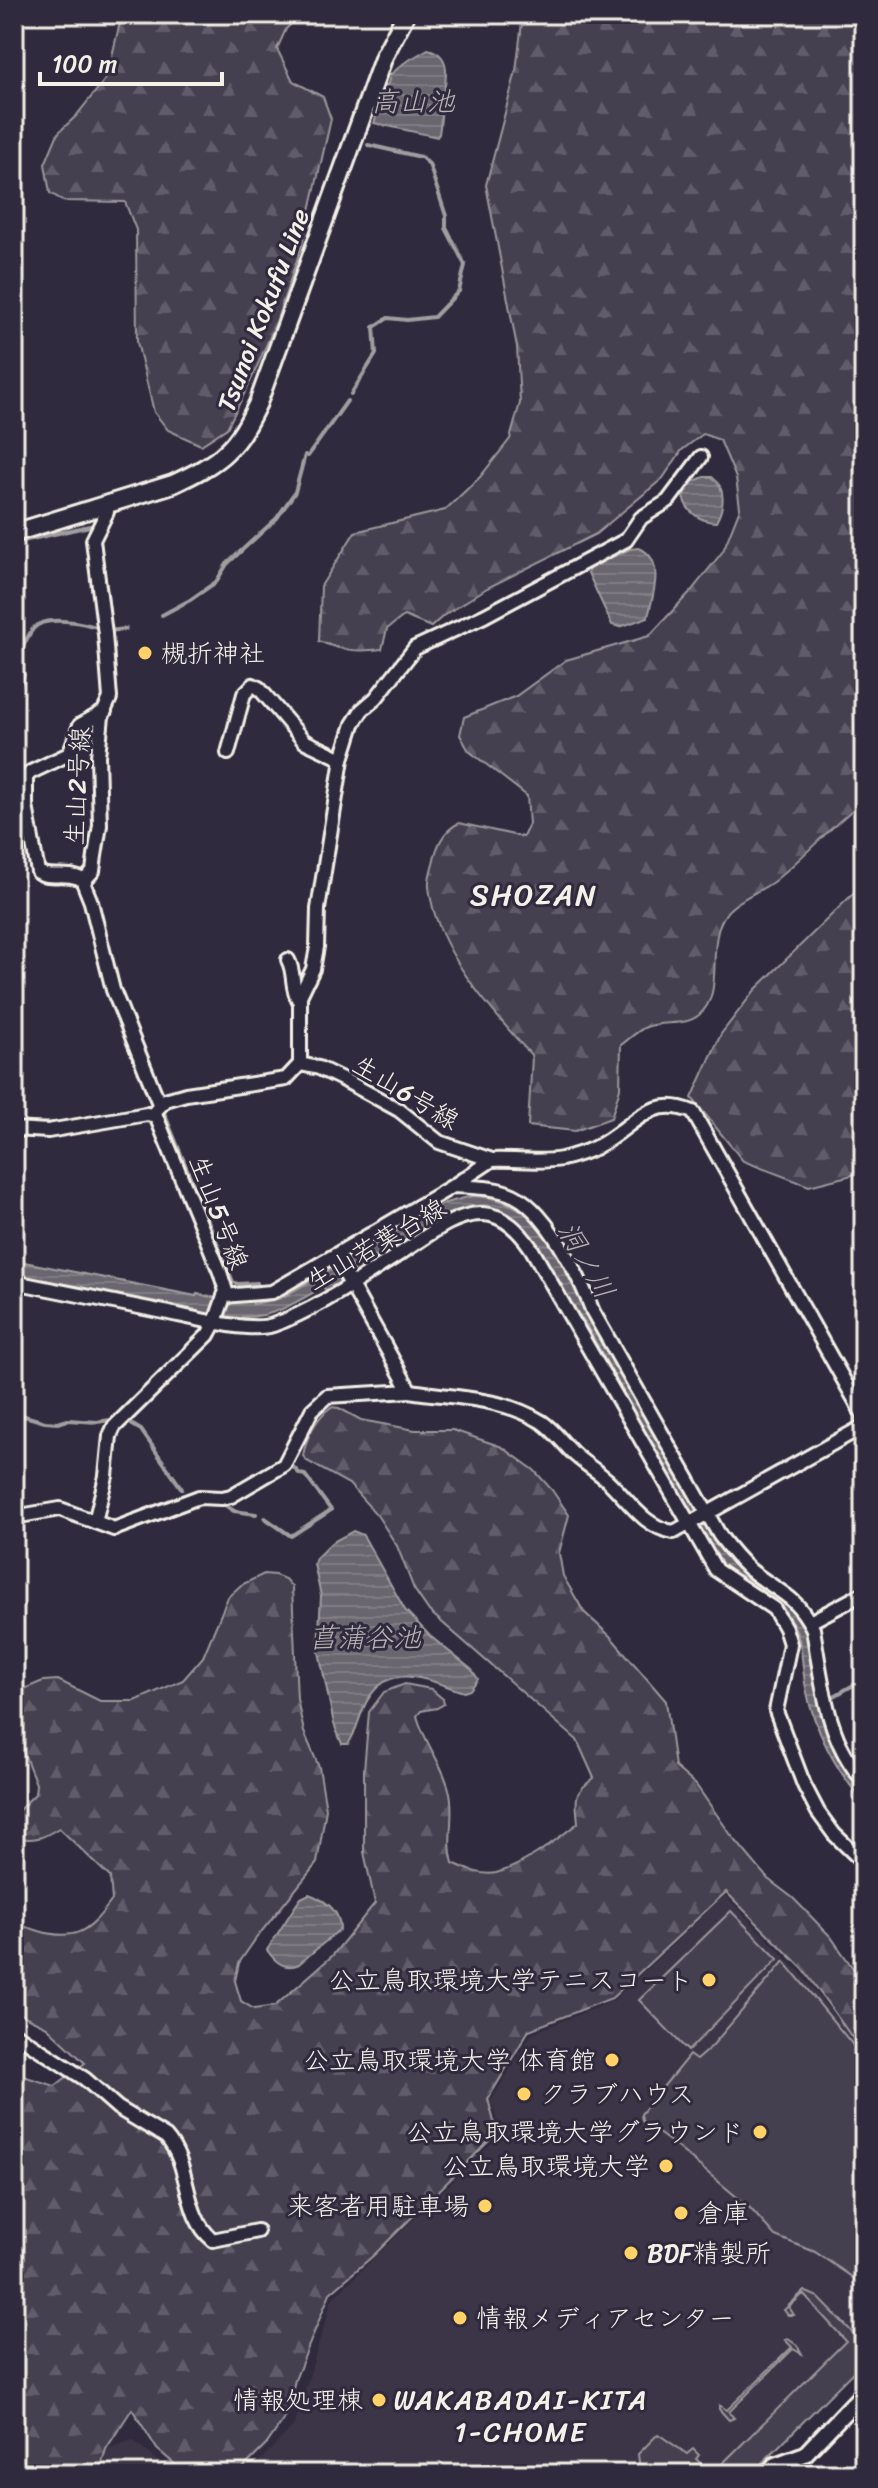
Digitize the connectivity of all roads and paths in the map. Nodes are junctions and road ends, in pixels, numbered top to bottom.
1 (406, 14) edge
2 (701, 457) dead end
3 (106, 505) junction
4 (14, 533) edge
5 (105, 711) junction
6 (228, 753) dead end
7 (342, 759) junction
8 (14, 827) edge
9 (28, 827) junction
10 (85, 881) junction
11 (288, 960) dead end
12 (300, 1002) junction
13 (300, 1064) junction
14 (156, 1110) junction
15 (14, 1129) edge
16 (492, 1160) junction
17 (453, 1186) junction
18 (335, 1256) junction
19 (14, 1282) edge
20 (350, 1285) junction
21 (224, 1296) junction
22 (215, 1322) junction
23 (410, 1391) junction
24 (864, 1416) edge
25 (864, 1426) edge
26 (709, 1514) junction
27 (14, 1517) edge
28 (95, 1522) junction
29 (690, 1525) junction
30 (864, 1593) edge
31 (810, 1622) junction
32 (864, 1781) edge
33 (864, 1863) edge
34 (14, 2033) edge
35 (257, 2231) dead end
36 (864, 2392) edge
37 (767, 2474) edge

1 - 3 main road, Tsunoi Kokufu Line
2 - 7 street
3 - 4 main road, Tsunoi Kokufu Line
3 - 5 street, 生山2号線
5 - 9 street
5 - 10 street, 生山2号線
6 - 7 street
7 - 12 street
8 - 9 street
9 - 10 street
10 - 14 street, 生山2号線
11 - 12 street
12 - 13 street
13 - 14 street
13 - 16 street, 生山6号線
14 - 15 street
14 - 21 street, 生山5号線
16 - 17 street
16 - 24 street, 生山6号線
17 - 18 street
17 - 26 street
18 - 20 street
18 - 21 street
19 - 22 street, 生山若葉台線
20 - 22 street, 生山若葉台線
20 - 23 street
20 - 29 street, 生山若葉台線
21 - 22 street, 生山5号線
22 - 28 street, 生山5号線
23 - 28 street
23 - 29 street
25 - 26 street
26 - 29 street
26 - 31 street
27 - 28 street
29 - 33 street, 生山若葉台線
30 - 31 street
31 - 32 street
34 - 35 street
36 - 37 street

